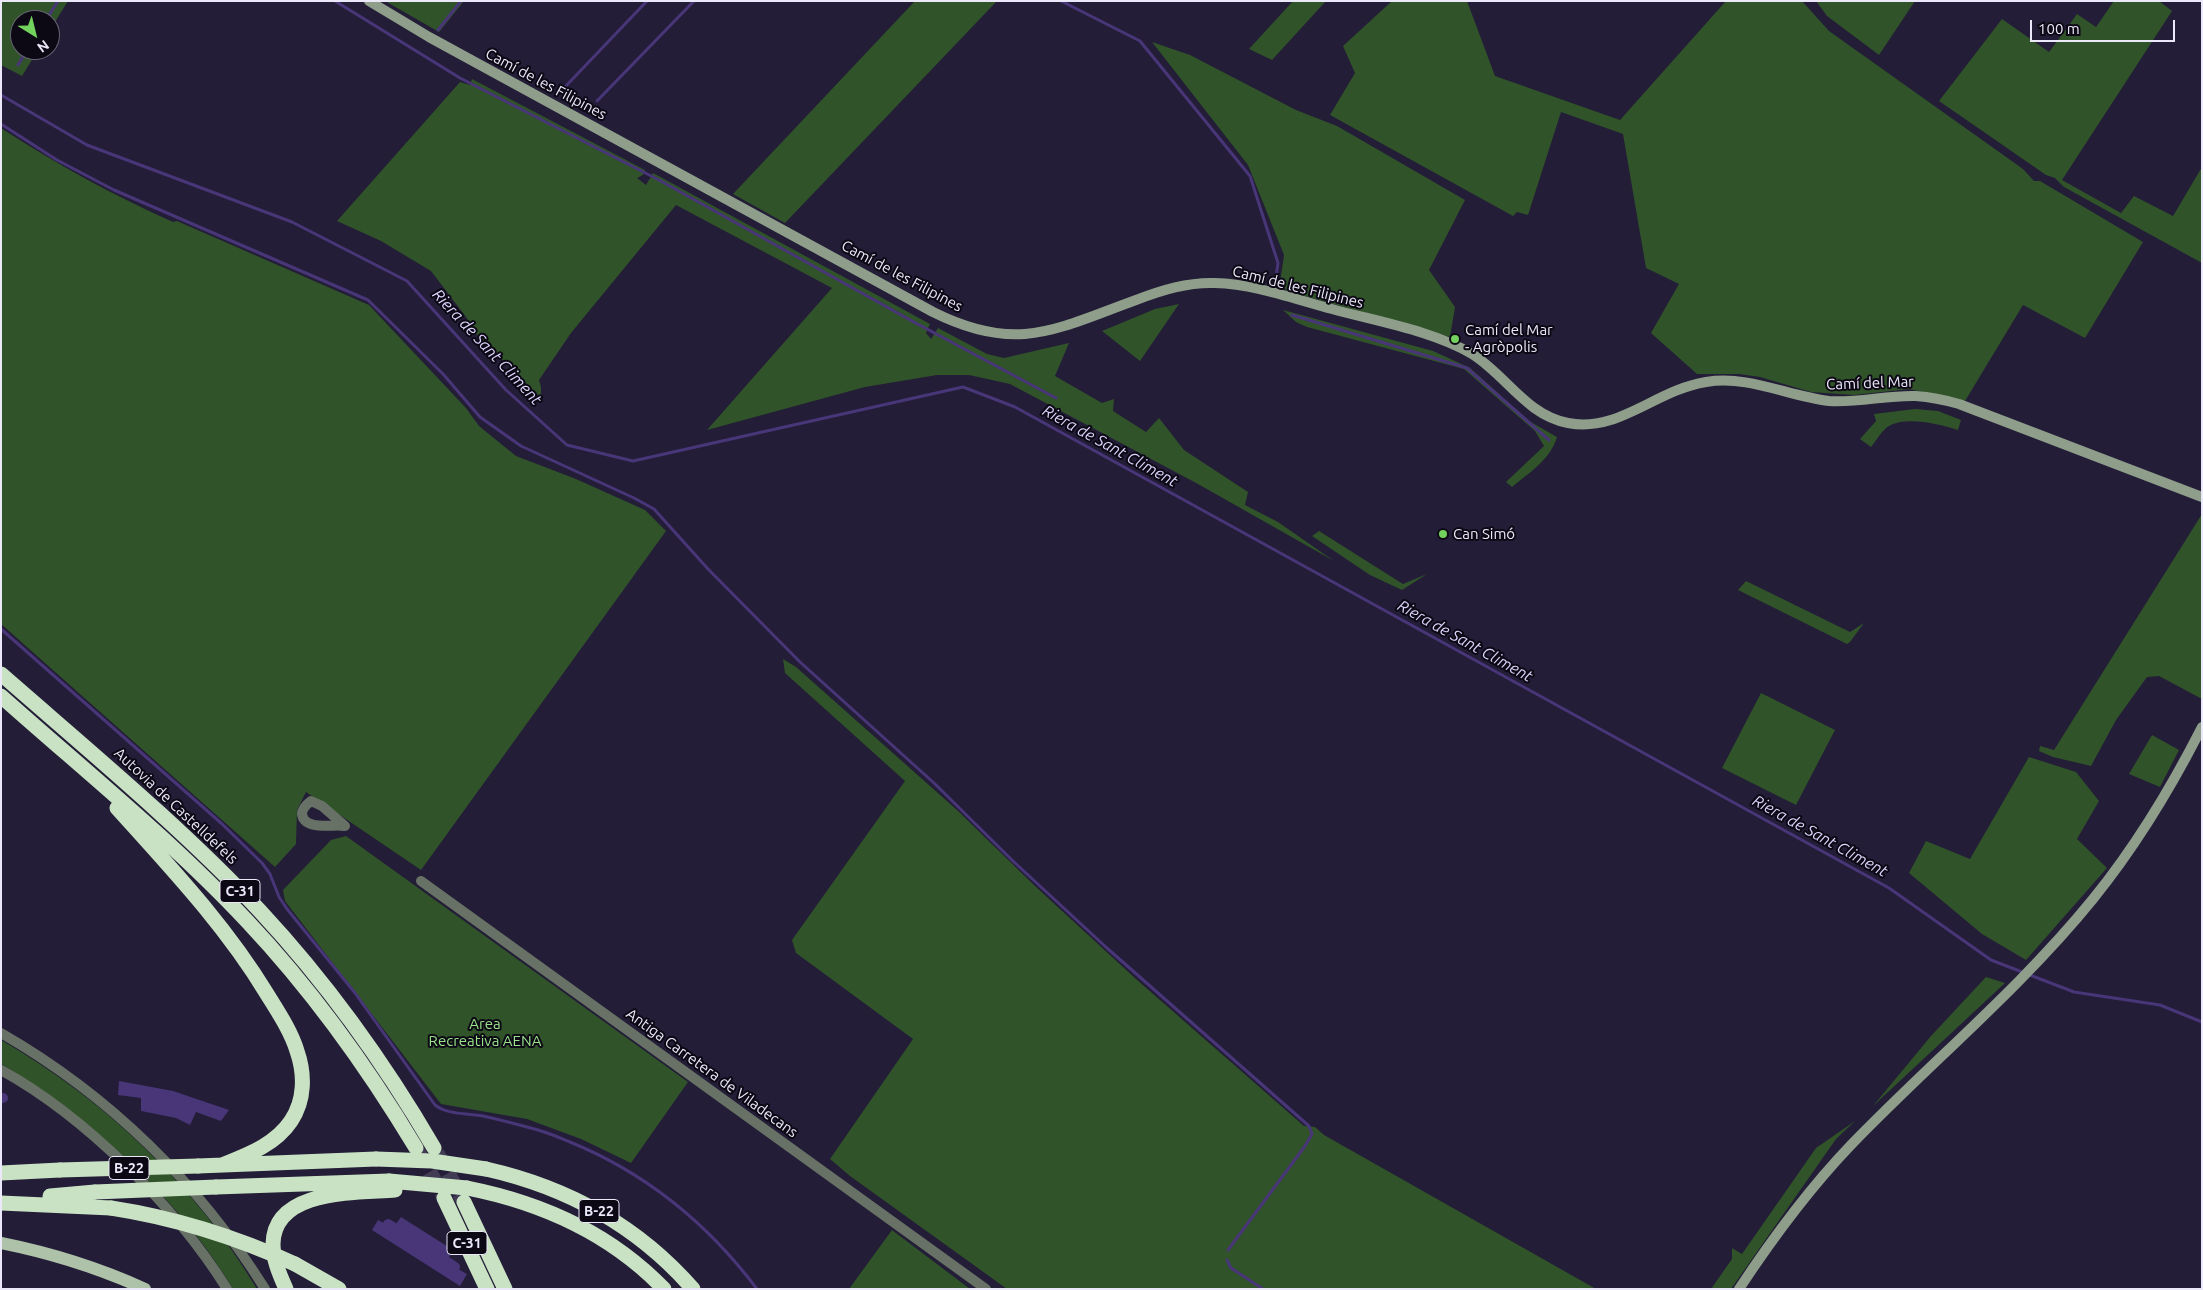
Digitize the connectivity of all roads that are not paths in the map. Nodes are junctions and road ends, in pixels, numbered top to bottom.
1 (369, 1) edge
2 (1467, 352) joint
3 (2202, 497) edge
4 (1, 674) edge
5 (1, 696) edge
6 (2202, 727) edge
7 (74, 761) junction
8 (421, 881) dead end
9 (1, 1033) edge
10 (1, 1070) edge
11 (416, 1148) tunnel mouth
12 (434, 1148) tunnel mouth
13 (222, 1165) junction
14 (1, 1173) edge
15 (392, 1185) junction
16 (466, 1195) junction
17 (444, 1198) tunnel mouth
18 (1, 1202) edge
19 (1, 1243) edge
20 (145, 1289) edge
21 (227, 1289) edge
22 (265, 1289) edge
23 (286, 1289) edge
24 (339, 1289) edge
25 (487, 1289) edge
26 (505, 1289) edge
27 (664, 1289) edge
28 (693, 1289) edge
29 (986, 1289) edge
30 (1739, 1289) edge

1 - 2 main road, Camí de les Filipines
2 - 3 main road, Camí del Mar
4 - 12 highway, Autovia de Castelldefels / C-31
5 - 7 highway, C-31
6 - 30 main road
7 - 11 highway, C-31
7 - 13 highway
8 - 29 street, Antiga Carretera de Viladecans
9 - 22 street
10 - 21 street
13 - 14 highway, B-22, bridge
13 - 28 highway, B-22, bridge
15 - 16 highway, bridge
15 - 18 highway, bridge
15 - 23 highway
16 - 26 highway, C-31
16 - 27 highway
17 - 25 highway, C-31
18 - 24 highway, bridge
19 - 20 main road

